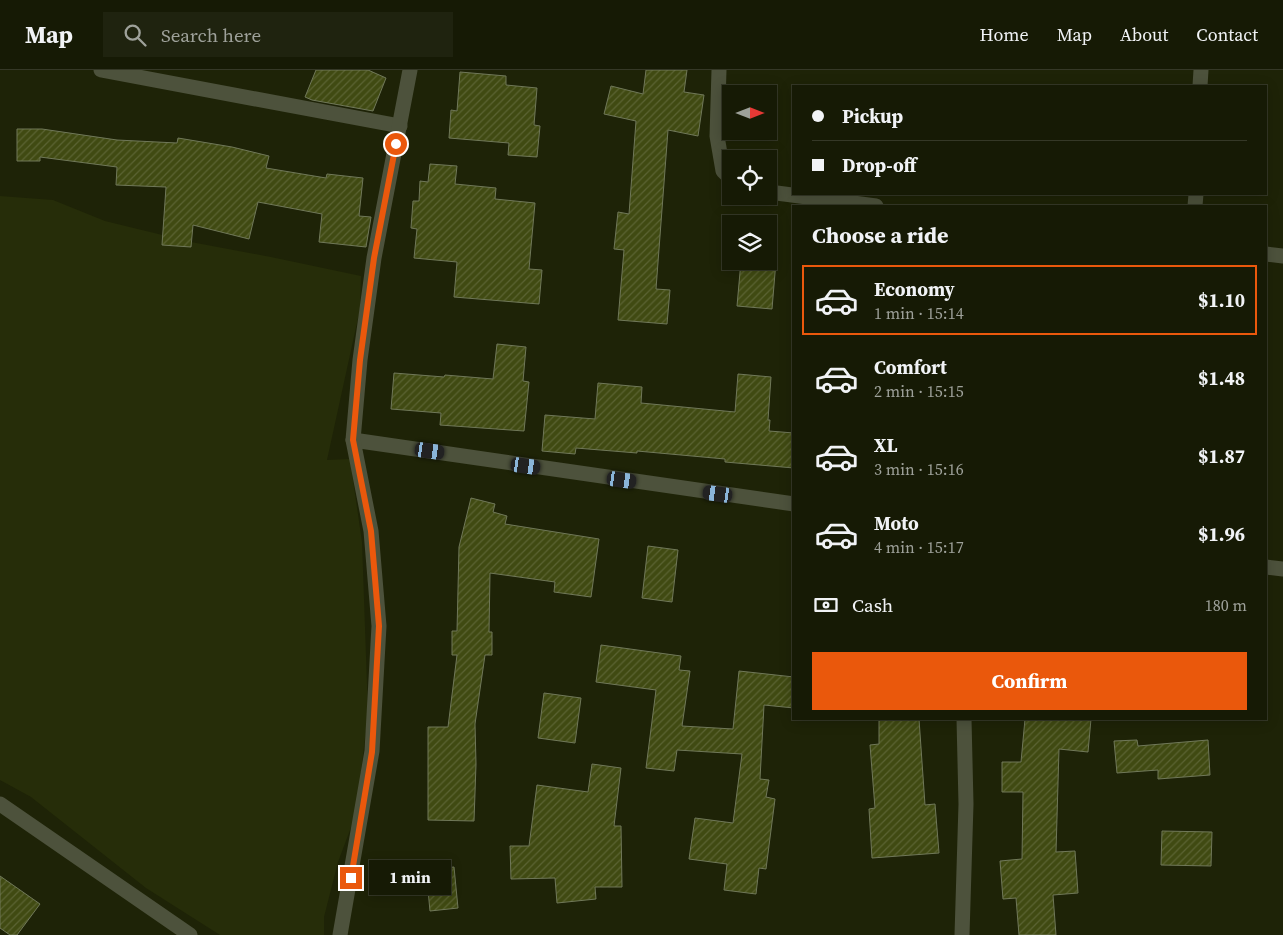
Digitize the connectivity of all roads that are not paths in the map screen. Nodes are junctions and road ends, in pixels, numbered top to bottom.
1 (100, 70) edge
2 (410, 70) edge
3 (719, 70) edge
4 (1201, 70) edge
5 (1200, 85) edge
6 (400, 126) junction
7 (722, 164) edge
8 (777, 193) edge
9 (868, 205) edge
10 (1267, 254) edge
11 (1283, 256) edge
12 (353, 440) junction
13 (792, 504) edge
14 (1267, 567) edge
15 (1283, 569) edge
16 (964, 720) edge
17 (0, 804) edge
18 (190, 935) edge
19 (340, 935) edge
20 (962, 935) edge

1 - 6 street
2 - 6 street
3 - 7 street
4 - 5 street
6 - 12 street
8 - 9 street
10 - 11 street
12 - 13 street
12 - 19 street
14 - 15 street
16 - 20 street
17 - 18 street

